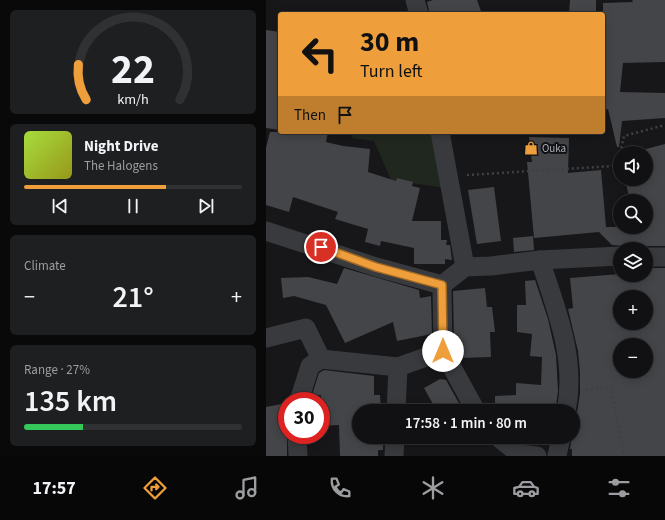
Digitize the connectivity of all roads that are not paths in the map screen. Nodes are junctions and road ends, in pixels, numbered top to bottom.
1 (415, 0) edge
2 (419, 12) edge
3 (440, 134) edge
4 (266, 230) edge
5 (613, 256) edge
6 (653, 257) edge
7 (665, 257) edge
8 (540, 260) junction
9 (465, 267) junction
10 (442, 285) junction
11 (266, 338) edge
12 (443, 351) junction
13 (322, 359) junction
14 (398, 367) junction
15 (303, 392) edge
16 (396, 404) edge
17 (472, 404) edge
18 (567, 404) edge
19 (298, 444) edge
20 (395, 444) edge
21 (507, 444) edge
22 (560, 444) edge
23 (298, 456) edge
24 (394, 456) edge
25 (537, 456) edge
26 (557, 456) edge

1 - 2 street
3 - 9 street
4 - 10 street
5 - 8 street
6 - 7 street
8 - 9 street
8 - 18 street
9 - 10 street
10 - 12 street
11 - 13 street
12 - 14 street
12 - 17 street
13 - 14 street
13 - 15 street
14 - 16 street
19 - 23 street
20 - 24 street
21 - 25 street
22 - 26 street

